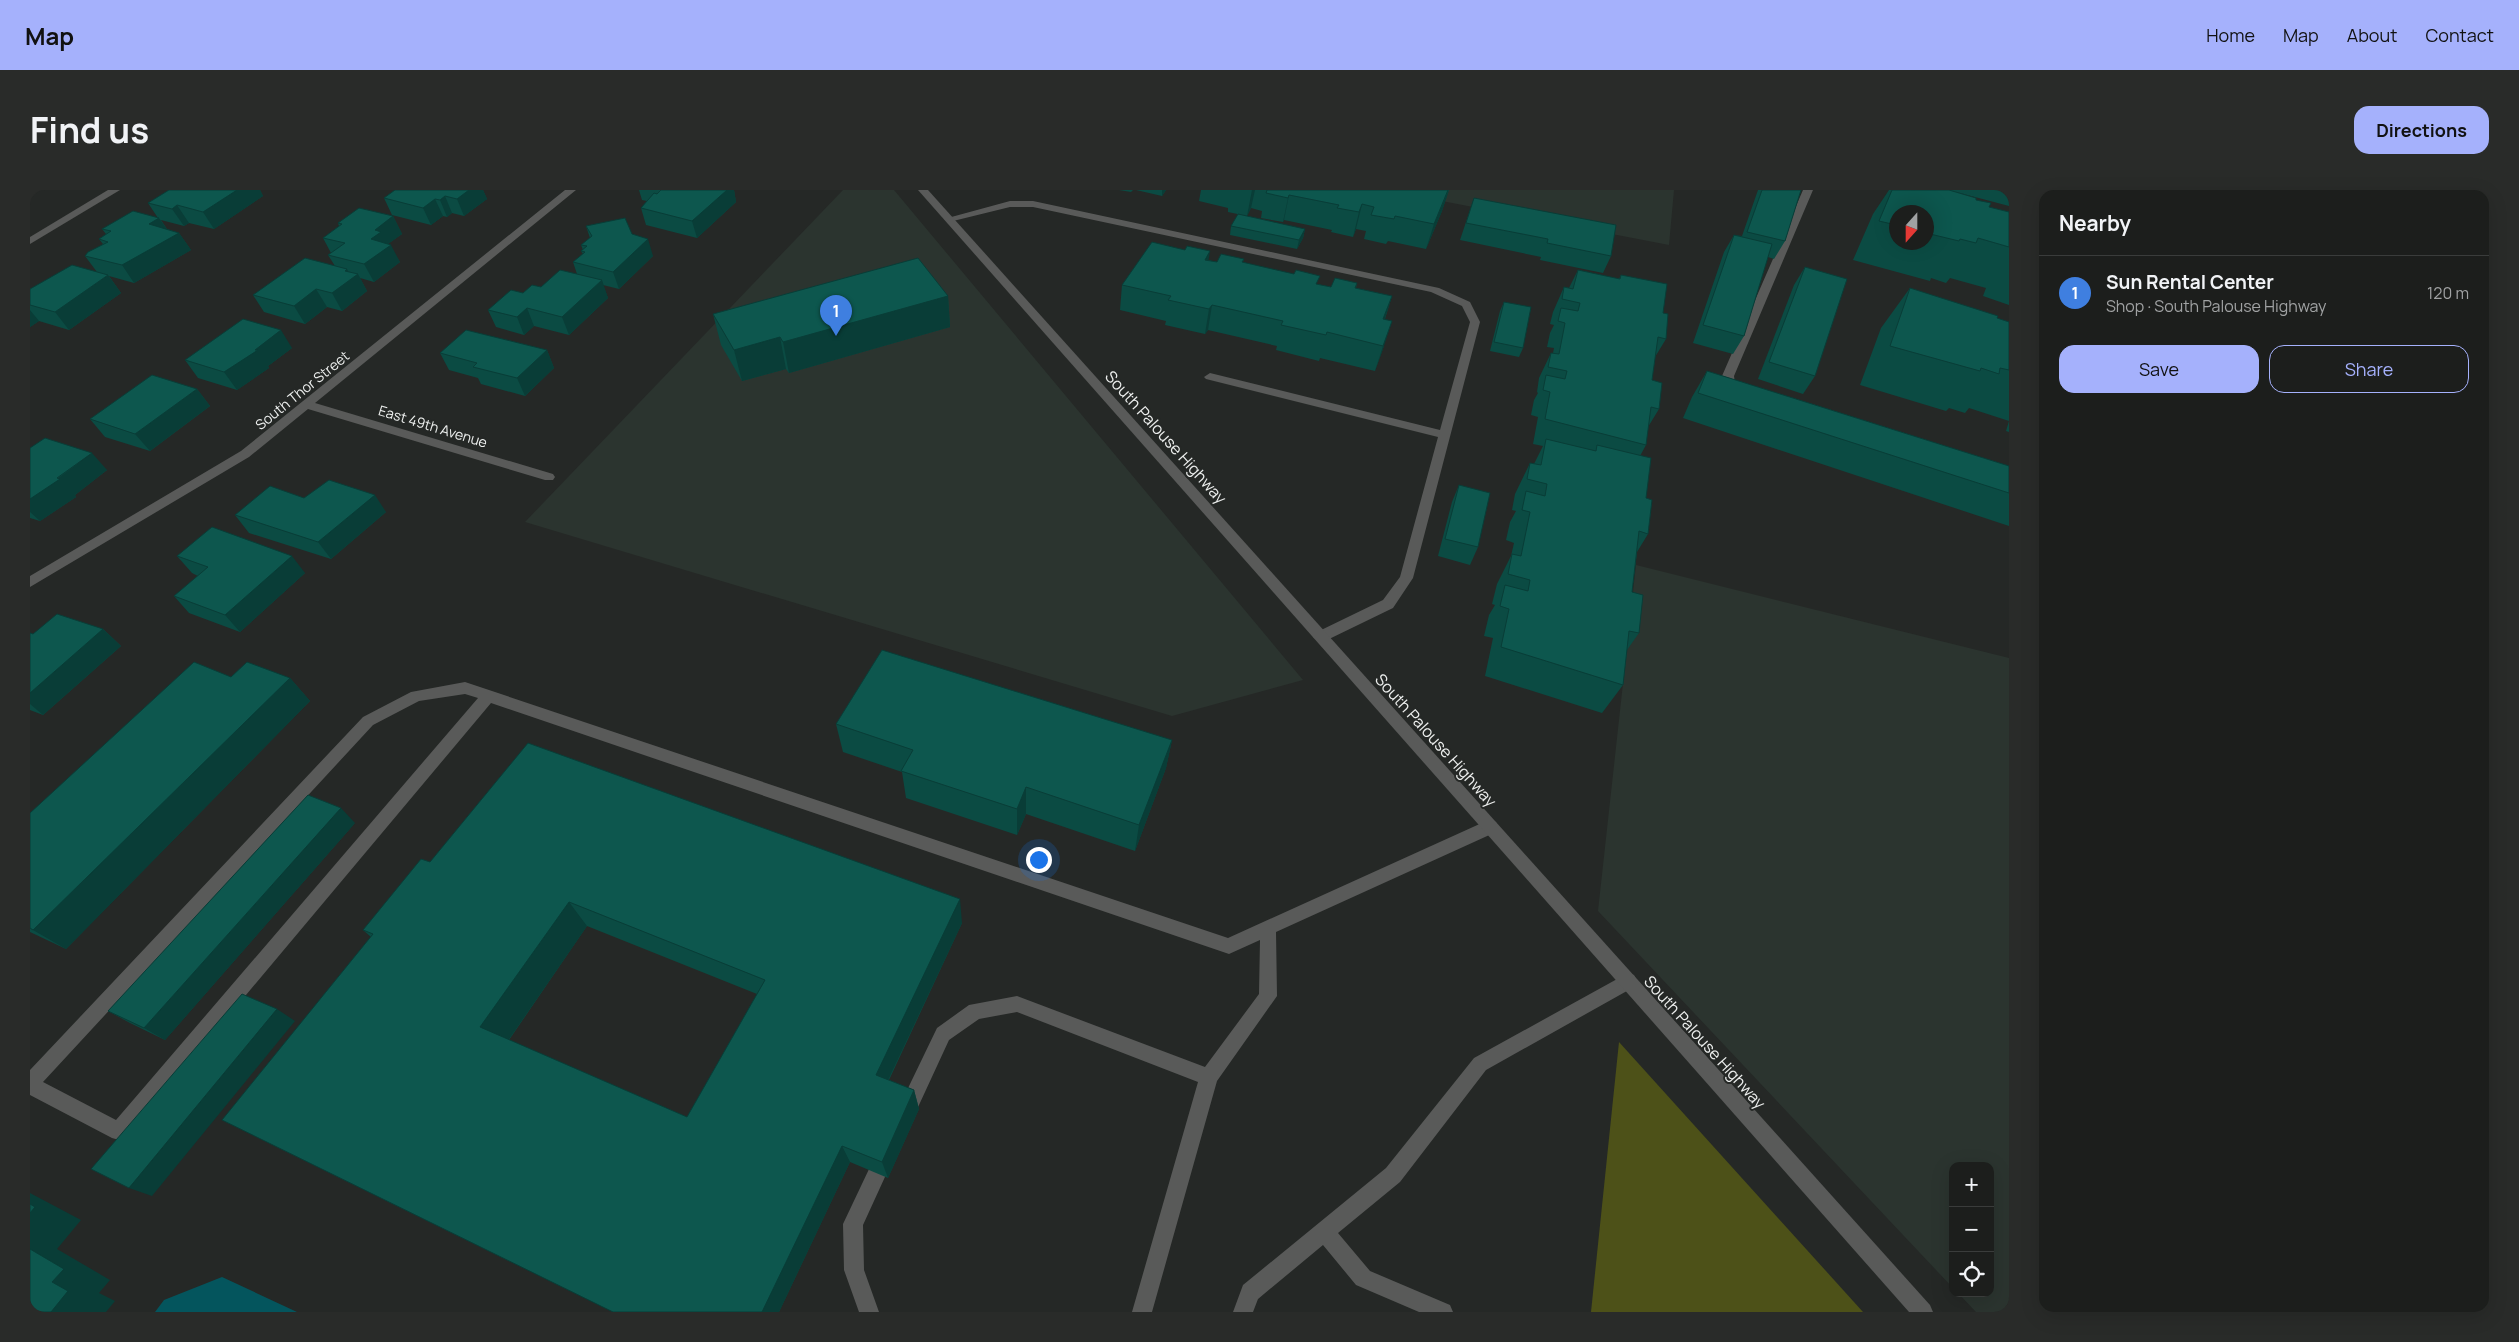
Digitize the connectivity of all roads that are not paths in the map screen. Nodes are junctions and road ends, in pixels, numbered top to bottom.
1 (115, 190) edge
2 (571, 190) edge
3 (923, 190) edge
4 (1808, 190) edge
5 (949, 219) junction
6 (30, 240) edge
7 (1210, 377) dead end
8 (1747, 398) edge
9 (309, 405) junction
10 (1444, 434) junction
11 (549, 477) dead end
12 (30, 582) edge
13 (1320, 637) junction
14 (488, 696) junction
15 (1490, 827) junction
16 (1268, 928) junction
17 (1628, 981) junction
18 (1209, 1077) junction
19 (30, 1084) edge
20 (1324, 1231) junction
21 (868, 1312) edge
22 (1142, 1312) edge
23 (1243, 1312) edge
24 (1443, 1312) edge
25 (1923, 1312) edge

1 - 6 street
2 - 9 street, South Thor Street
3 - 5 street, South Palouse Highway
4 - 8 street
5 - 10 street
5 - 13 street, South Palouse Highway
7 - 10 street
9 - 11 street, East 49th Avenue
9 - 12 street, South Thor Street
10 - 13 street
13 - 15 street, South Palouse Highway
14 - 16 street
14 - 19 street
14 - 19 street
15 - 16 street
15 - 17 street, South Palouse Highway
16 - 18 street
17 - 20 street
17 - 25 street, South Palouse Highway
18 - 21 street
18 - 22 street
20 - 23 street
20 - 24 street

